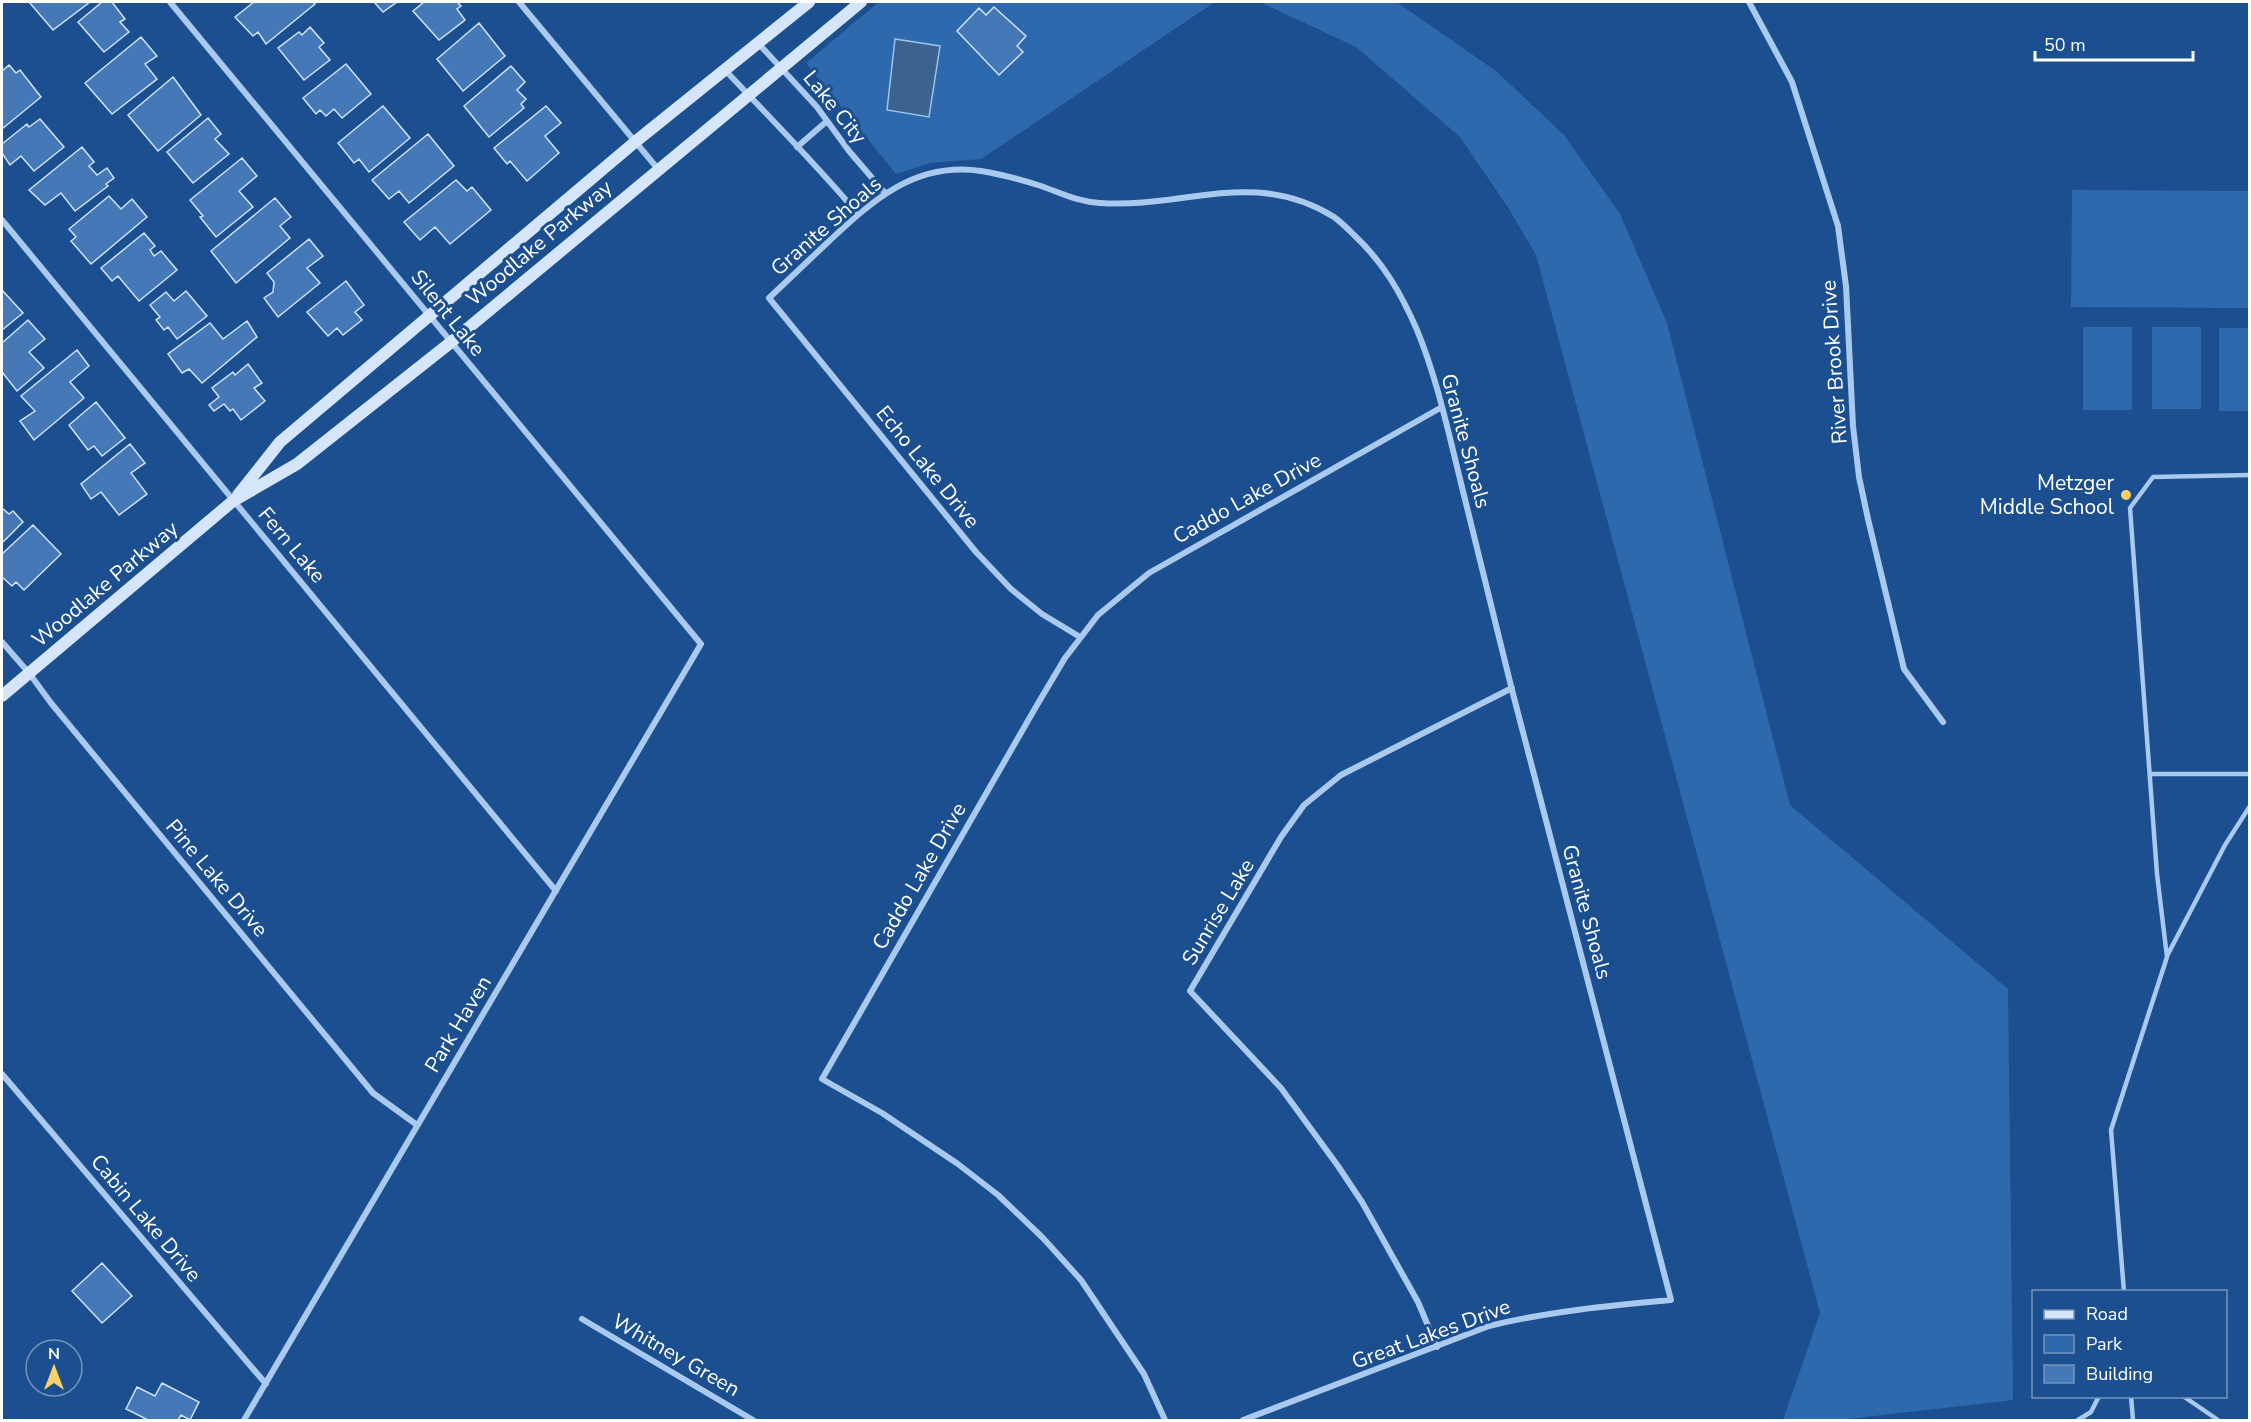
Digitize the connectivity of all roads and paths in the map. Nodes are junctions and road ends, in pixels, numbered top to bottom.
1 (170, 2) edge
2 (519, 2) edge
3 (809, 2) edge
4 (861, 2) edge
5 (1749, 2) edge
6 (758, 43) junction
7 (781, 68) junction
8 (725, 69) junction
9 (748, 95) junction
10 (827, 121) junction
11 (635, 142) junction
12 (797, 147) junction
13 (658, 169) junction
14 (885, 193) junction
15 (858, 214) junction
16 (2, 220) edge
17 (769, 298) joint
18 (429, 315) junction
19 (450, 342) junction
20 (1442, 406) junction
21 (2250, 475) edge
22 (233, 501) junction
23 (1080, 637) junction
24 (2, 642) edge
25 (701, 644) joint
26 (29, 674) junction
27 (1512, 688) junction
28 (2, 696) edge
29 (1943, 722) dead end
30 (2150, 774) junction
31 (2250, 774) edge
32 (2250, 806) edge
33 (556, 891) junction
34 (2167, 957) junction
35 (2, 1074) edge
36 (417, 1125) junction
37 (2124, 1290) edge
38 (1671, 1300) joint
39 (582, 1319) dead end
40 (1437, 1347) junction
41 (266, 1384) junction
42 (2098, 1398) edge
43 (2131, 1398) edge
44 (2186, 1398) edge
45 (244, 1420) edge
46 (753, 1420) edge
47 (1165, 1420) edge
48 (1243, 1420) edge
49 (2078, 1420) edge
50 (2133, 1420) edge
51 (2218, 1420) edge

1 - 18 street, Silent Lake
2 - 11 street
3 - 6 street, Woodlake Parkway
4 - 7 street, Woodlake Parkway
5 - 29 street, River Brook Drive
6 - 7 street, Lake City
6 - 8 street, Woodlake Parkway
7 - 9 street, Woodlake Parkway
7 - 10 street, Lake City
8 - 9 street
8 - 11 street, Woodlake Parkway
9 - 12 street
9 - 13 street, Woodlake Parkway
10 - 12 street
10 - 14 street, Lake City
11 - 13 street
11 - 18 street, Woodlake Parkway
12 - 15 street
13 - 19 street, Woodlake Parkway
14 - 15 street, Granite Shoals
14 - 20 street, Granite Shoals
15 - 17 street, Granite Shoals
16 - 22 street, Fern Lake
17 - 23 street, Echo Lake Drive
18 - 19 street, Silent Lake
18 - 22 street, Woodlake Parkway
19 - 22 street, Woodlake Parkway
19 - 25 street, Silent Lake
20 - 23 street, Caddo Lake Drive
20 - 27 street, Granite Shoals
21 - 30 lane
22 - 26 street, Woodlake Parkway
22 - 33 street, Fern Lake
23 - 47 street, Caddo Lake Drive
24 - 26 street, Pine Lake Drive
25 - 33 street, Park Haven
26 - 28 street, Woodlake Parkway
26 - 36 street, Pine Lake Drive
27 - 38 street, Granite Shoals
27 - 40 street, Sunrise Lake
30 - 31 lane
30 - 34 lane
32 - 34 lane
33 - 36 street, Park Haven
34 - 37 lane
35 - 41 street, Cabin Lake Drive
36 - 41 street, Park Haven
38 - 40 street, Great Lakes Drive
39 - 46 street, Whitney Green
40 - 48 street, Great Lakes Drive
41 - 45 street, Park Haven
42 - 49 lane
43 - 50 lane
44 - 51 lane

